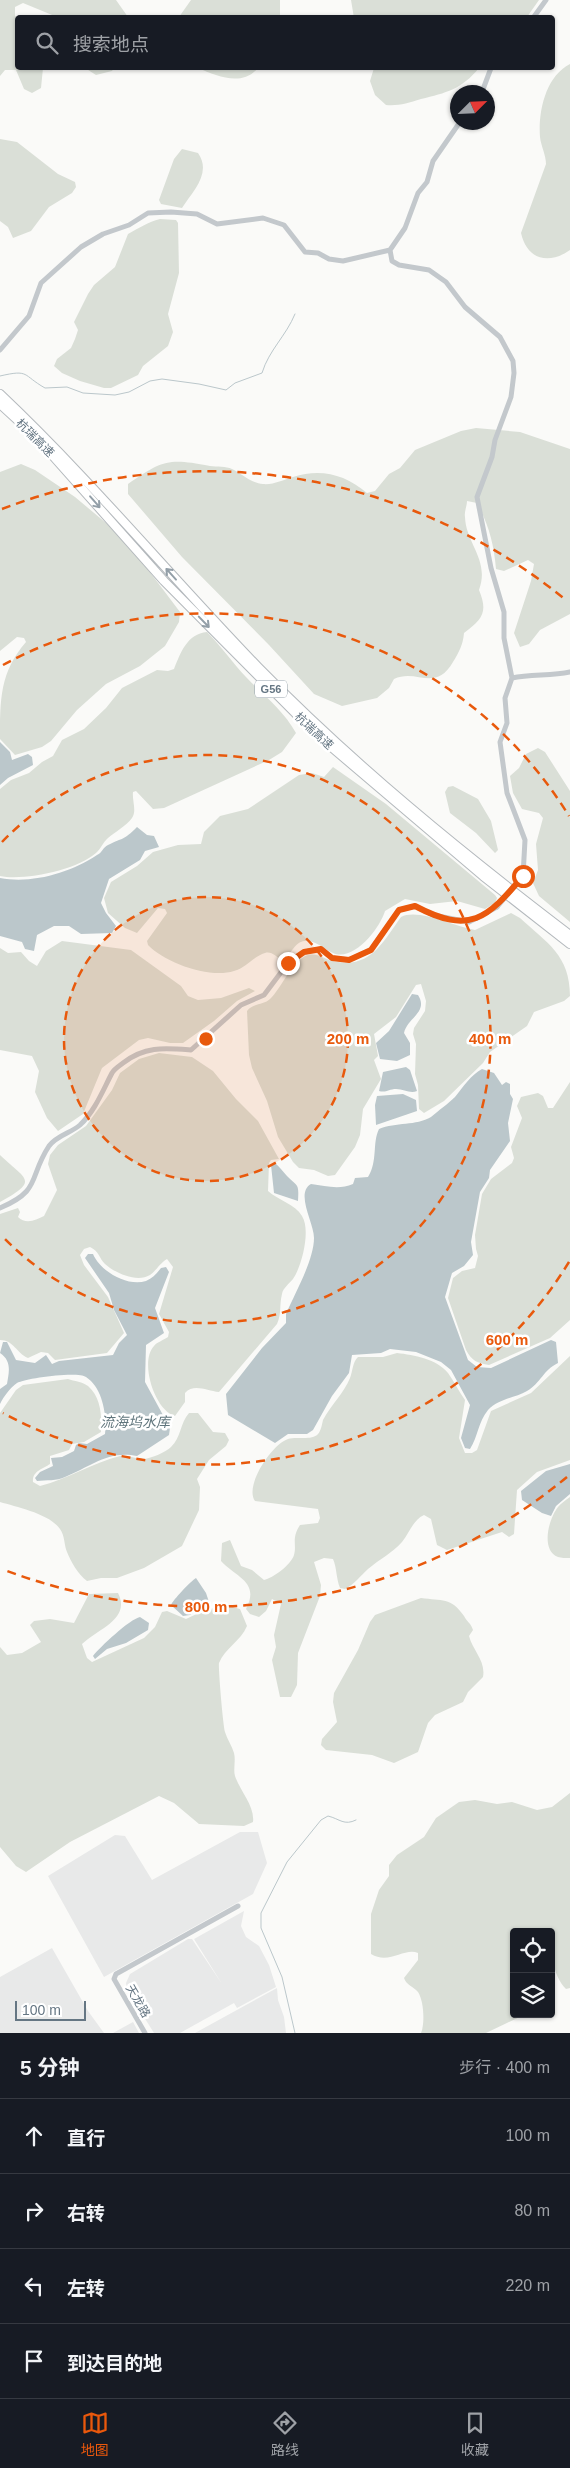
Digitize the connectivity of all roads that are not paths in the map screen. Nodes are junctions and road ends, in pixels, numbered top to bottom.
1 (546, 0) edge
2 (535, 15) edge
3 (491, 70) edge
4 (485, 85) edge
5 (454, 130) edge
6 (390, 250) junction
7 (0, 350) edge
8 (0, 394) edge
9 (0, 404) edge
10 (570, 672) edge
11 (512, 678) junction
12 (570, 935) edge
13 (570, 944) edge
14 (0, 1208) edge
15 (238, 1906) dead end
16 (145, 2033) edge

1 - 2 street
3 - 4 street
5 - 6 street
6 - 7 street
6 - 11 street
12 -> 8 highway, 杭瑞高速 / G56
9 -> 13 highway, 杭瑞高速 / G56
10 - 11 street
11 - 14 street, bridge
15 - 16 street, 天龙路

